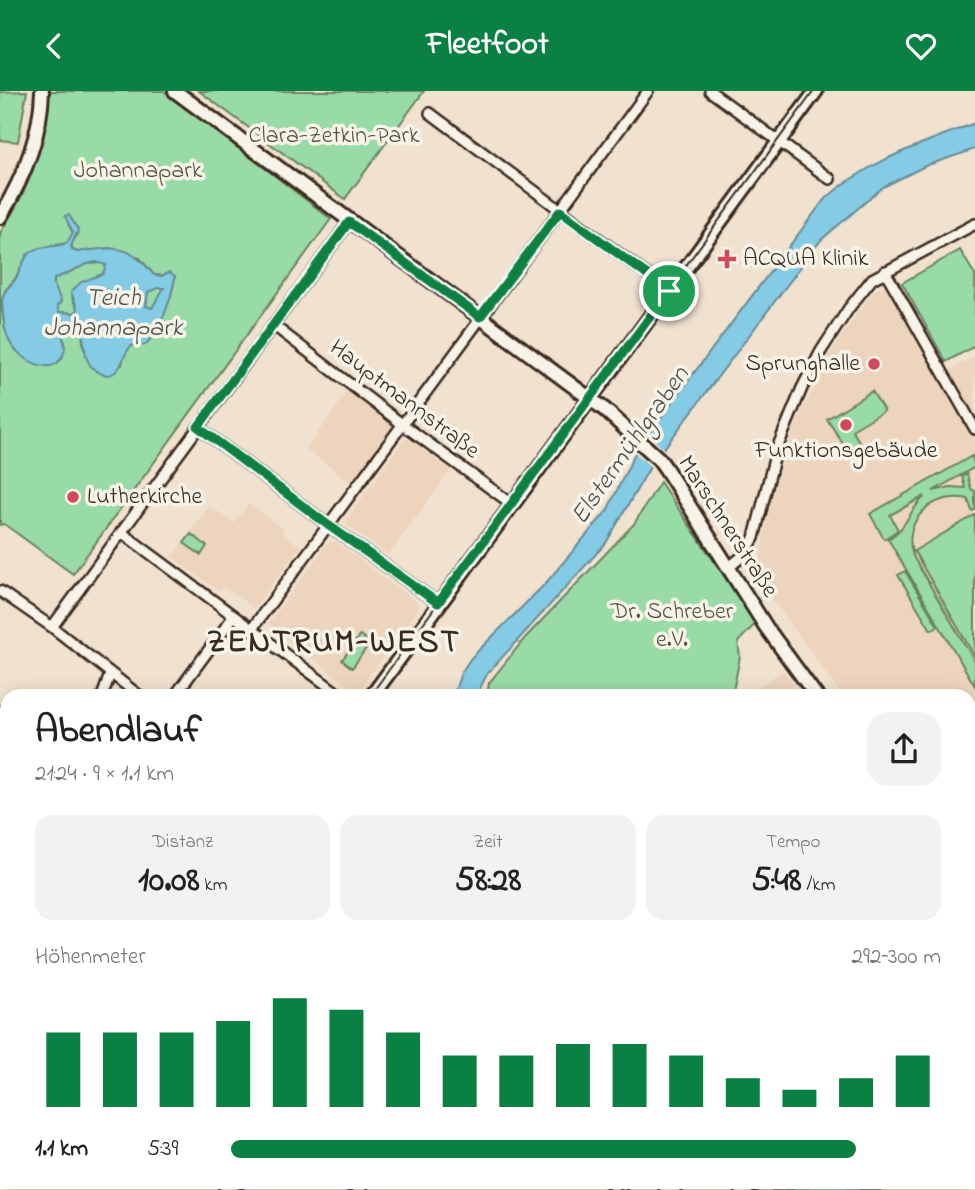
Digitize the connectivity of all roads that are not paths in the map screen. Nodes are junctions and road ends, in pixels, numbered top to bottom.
1 (42, 91) edge
2 (176, 91) edge
3 (648, 91) edge
4 (710, 91) edge
5 (816, 91) edge
6 (430, 113) dead end
7 (780, 141) junction
8 (831, 179) dead end
9 (560, 211) junction
10 (0, 218) edge
11 (349, 222) junction
12 (975, 224) edge
13 (885, 271) junction
14 (669, 291) junction
15 (480, 317) junction
16 (273, 325) junction
17 (590, 398) junction
18 (402, 424) junction
19 (198, 427) junction
20 (975, 429) edge
21 (512, 504) junction
22 (328, 525) junction
23 (121, 532) junction
24 (728, 568) junction
25 (0, 590) edge
26 (438, 603) junction
27 (233, 617) junction
28 (52, 627) junction
29 (251, 630) junction
30 (110, 674) junction
31 (105, 689) edge
32 (130, 689) edge
33 (180, 689) edge
34 (332, 689) edge
35 (377, 689) edge
36 (811, 689) edge

1 - 10 main road
2 - 11 main road, Marschnerstraße
3 - 9 street
4 - 7 street
5 - 7 main road
6 - 9 street
7 - 8 street
7 - 14 main road
9 - 14 street
9 - 15 street
11 - 15 main road, Marschnerstraße
11 - 16 street
12 - 13 street
13 - 20 street
13 - 24 street
14 - 17 main road
15 - 17 main road, Marschnerstraße
15 - 18 street
16 - 18 street, Hauptmannstraße
16 - 19 street
17 - 21 main road
17 - 24 main road, Marschnerstraße
18 - 21 street, Hauptmannstraße
18 - 22 street
19 - 22 street
19 - 23 street
21 - 26 main road
22 - 26 street
22 - 29 street
23 - 27 street
23 - 28 street
24 - 36 main road, Marschnerstraße
25 - 28 street
26 - 35 main road
27 - 29 street
27 - 33 street
28 - 30 street
29 - 34 street
30 - 31 street
30 - 32 street

